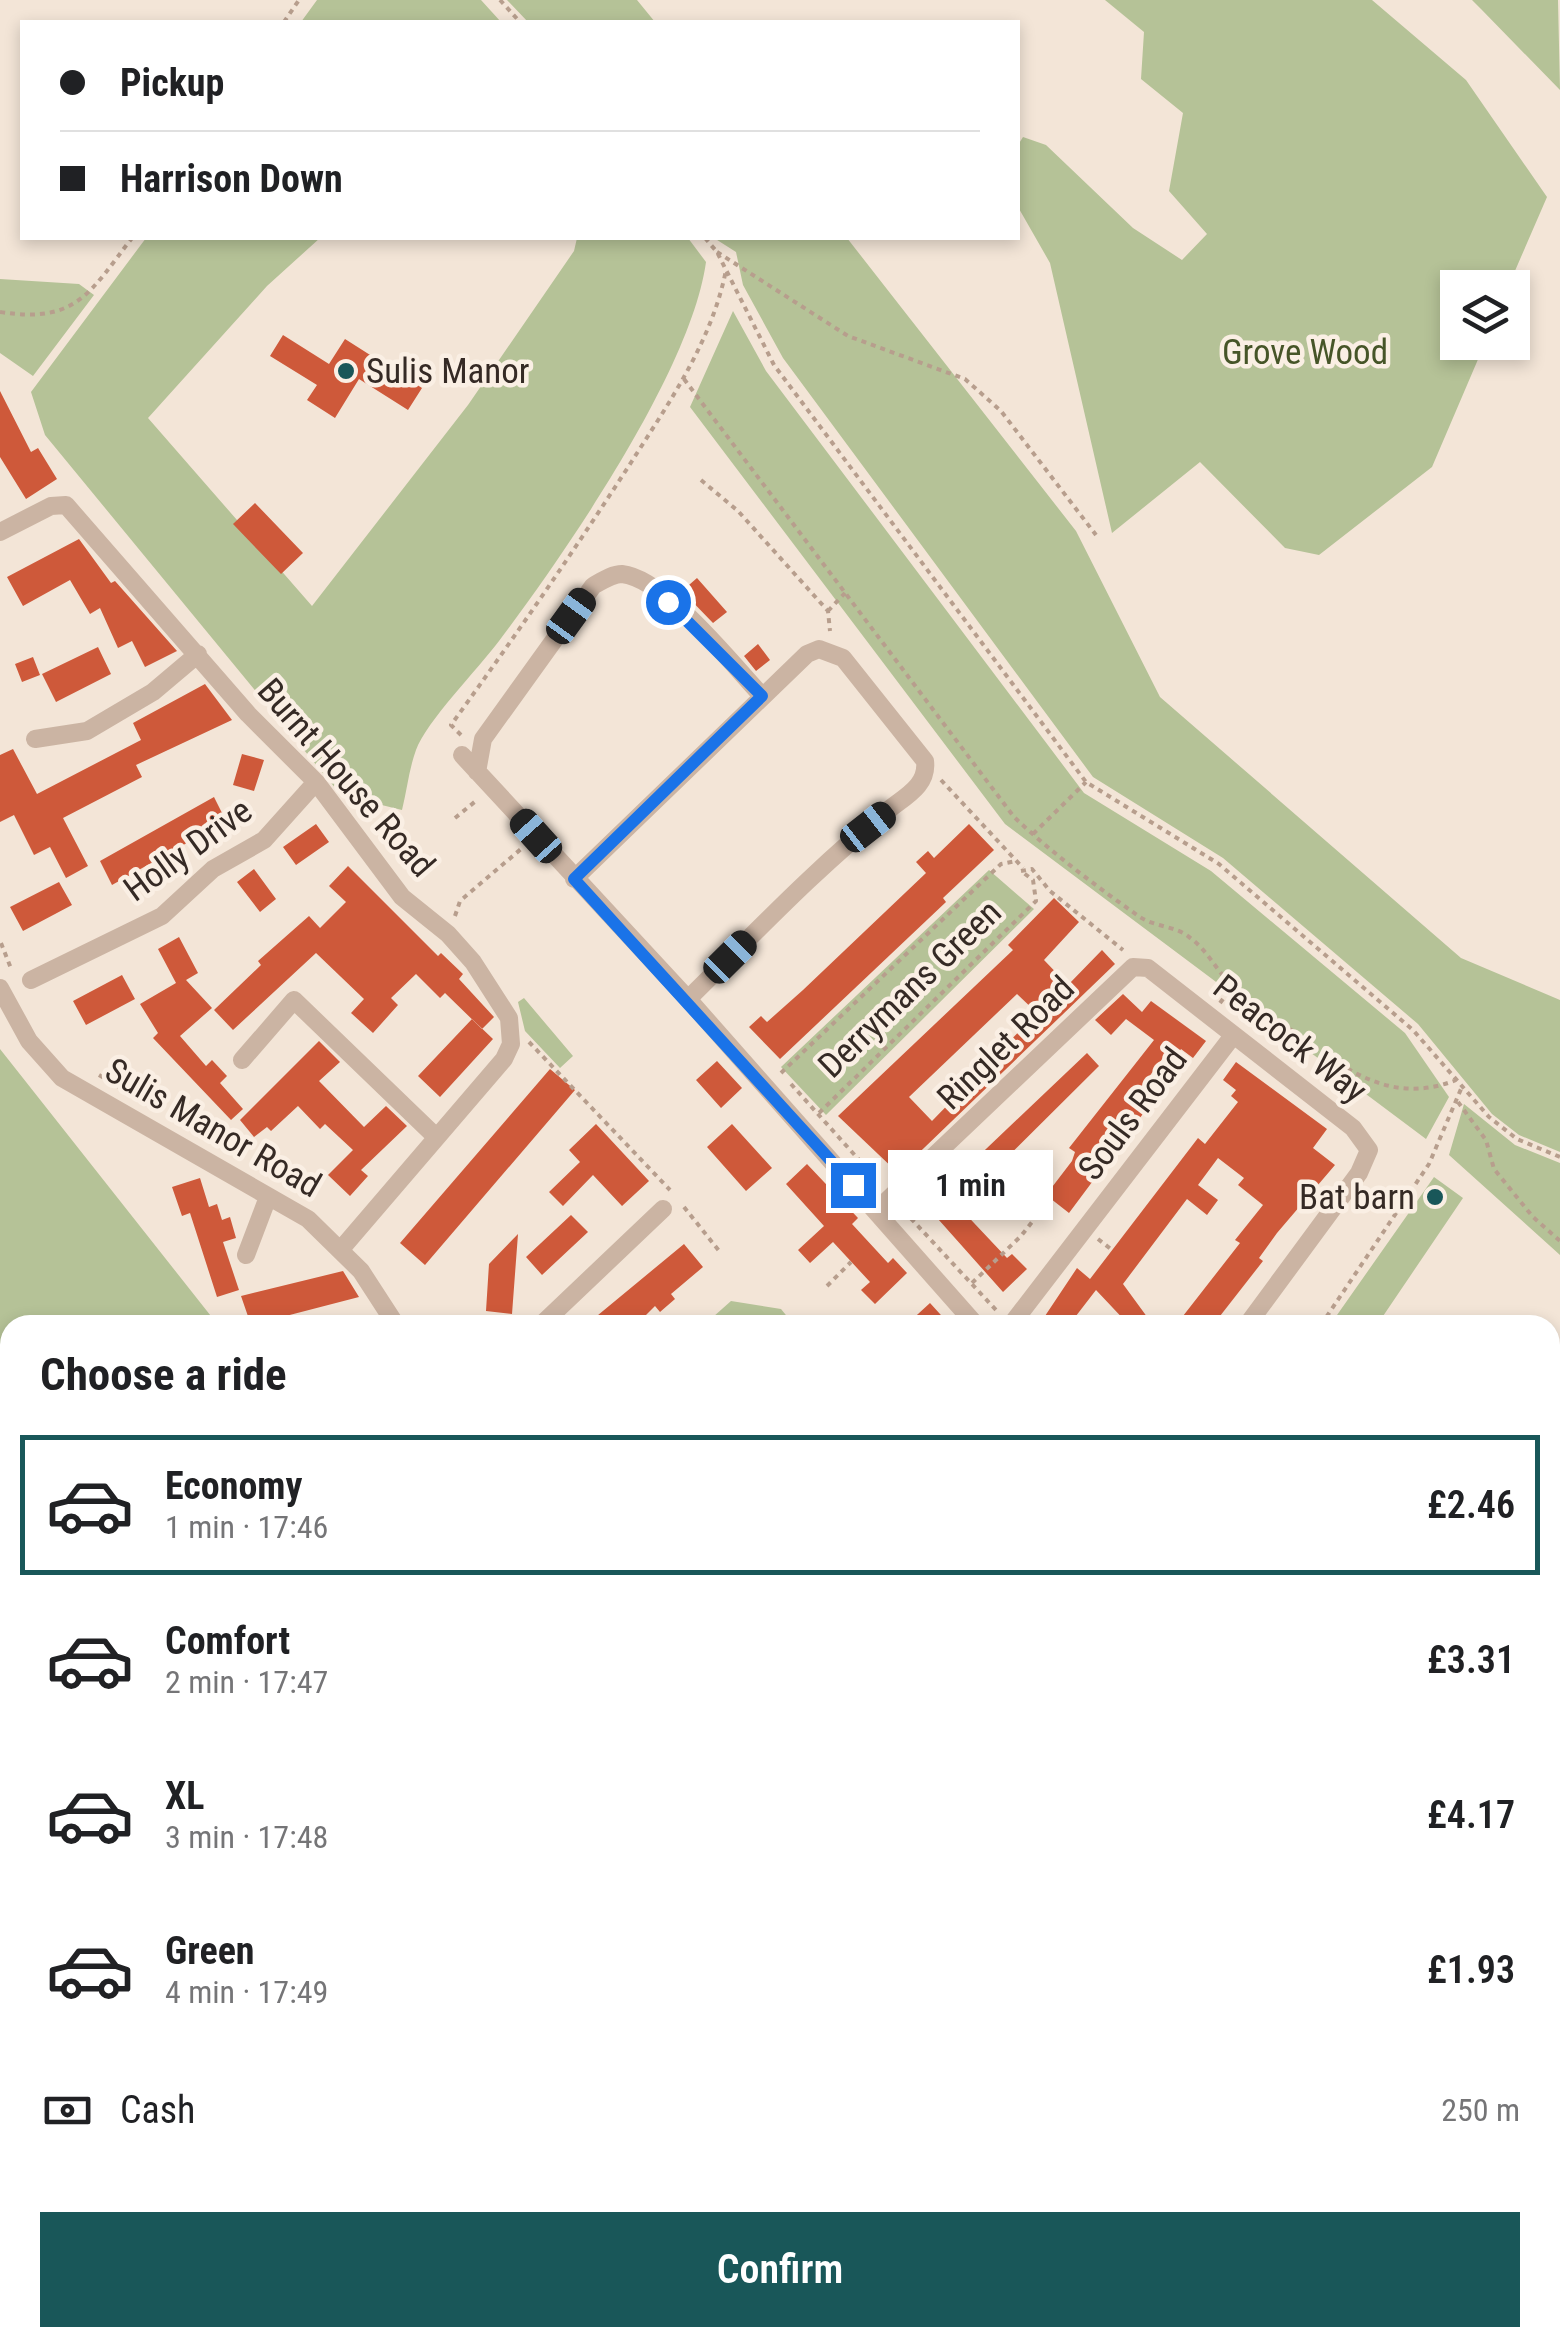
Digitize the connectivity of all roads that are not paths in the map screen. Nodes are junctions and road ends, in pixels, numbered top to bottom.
1 (0, 532) edge
2 (198, 654) junction
3 (762, 696) junction
4 (35, 739) dead end
5 (316, 782) junction
6 (574, 879) junction
7 (1135, 966) joint
8 (16, 984) edge
9 (688, 999) junction
10 (1232, 1037) junction
11 (242, 1060) dead end
12 (434, 1134) junction
13 (268, 1198) junction
14 (662, 1208) dead end
15 (876, 1211) junction
16 (342, 1248) junction
17 (246, 1255) dead end
18 (391, 1315) edge
19 (551, 1315) edge
20 (967, 1315) edge
21 (1019, 1315) edge
22 (1253, 1315) edge

1 - 2 street, Burnt House Road
2 - 4 street
2 - 5 street, Burnt House Road
3 - 6 street
3 - 6 street
3 - 9 street
5 - 8 street, Holly Drive
5 - 12 street, Burnt House Road
6 - 9 street
7 - 10 street, Peacock Way
7 - 15 street, Ringlet Road
8 - 13 street, Sulis Manor Road
9 - 15 street
10 - 21 street, Souls Road
10 - 22 street, Peacock Way
11 - 12 street
12 - 16 street
13 - 16 street, Sulis Manor Road
13 - 17 street
14 - 19 street
15 - 20 street
16 - 18 street, Sulis Manor Road

